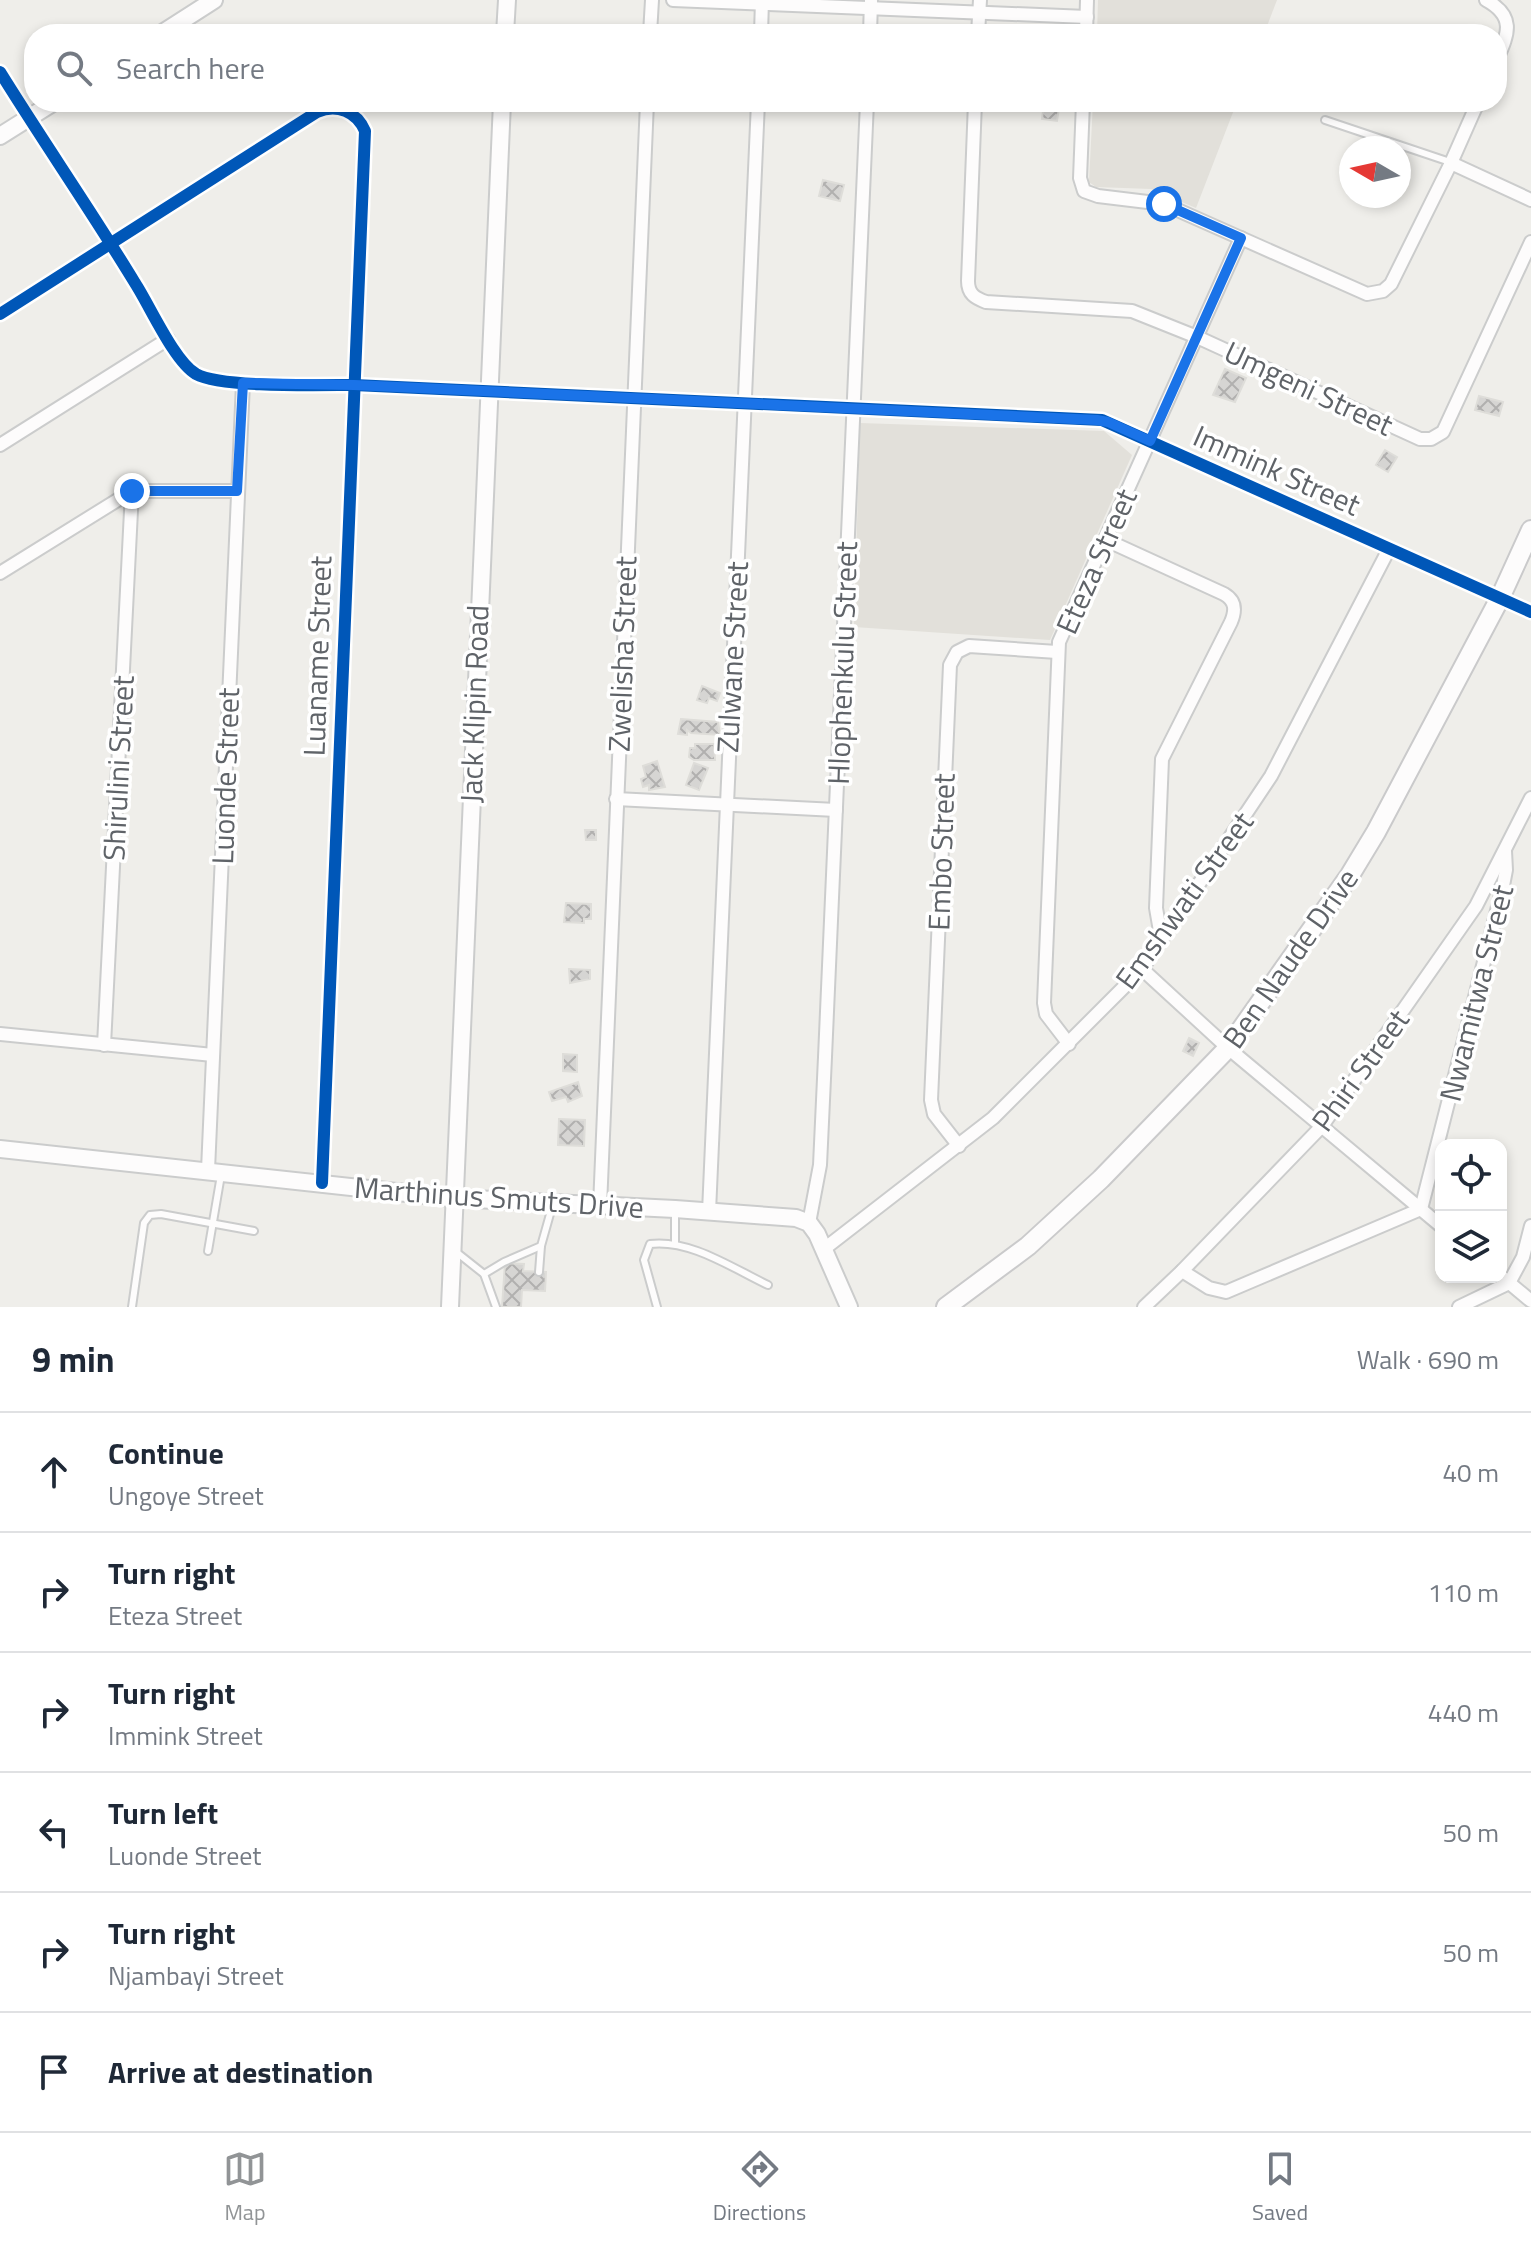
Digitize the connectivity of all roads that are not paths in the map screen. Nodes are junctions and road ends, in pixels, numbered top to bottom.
1 (214, 0) edge
2 (507, 0) edge
3 (652, 0) edge
4 (673, 0) edge
5 (1087, 0) edge
6 (1486, 0) edge
7 (762, 2) edge
8 (871, 4) edge
9 (979, 6) edge
10 (1087, 17) junction
11 (177, 24) edge
12 (506, 24) edge
13 (651, 24) edge
14 (761, 24) edge
15 (870, 24) edge
16 (1087, 24) edge
17 (1507, 24) edge
18 (0, 72) edge
19 (24, 110) edge
20 (25, 112) edge
21 (38, 112) edge
22 (319, 112) edge
23 (347, 112) edge
24 (501, 112) edge
25 (646, 112) edge
26 (758, 112) edge
27 (867, 112) edge
28 (975, 112) edge
29 (1083, 112) edge
30 (1474, 112) edge
31 (29, 118) junction
32 (1325, 120) dead end
33 (0, 136) edge
34 (1451, 163) junction
35 (1531, 200) edge
36 (1241, 238) junction
37 (1531, 242) edge
38 (110, 245) junction
39 (0, 314) edge
40 (1197, 337) junction
41 (168, 339) junction
42 (243, 383) junction
43 (354, 385) junction
44 (487, 393) junction
45 (632, 399) junction
46 (744, 404) junction
47 (853, 409) junction
48 (1150, 441) junction
49 (0, 445) edge
50 (132, 491) junction
51 (237, 491) junction
52 (1531, 530) edge
53 (1106, 540) junction
54 (1389, 549) junction
55 (0, 573) edge
56 (1500, 598) junction
57 (1531, 612) edge
58 (1057, 652) junction
59 (1531, 798) edge
60 (616, 799) junction
61 (725, 805) junction
62 (836, 810) junction
63 (1505, 848) junction
64 (1161, 937) junction
65 (1142, 969) junction
66 (0, 1034) edge
67 (1069, 1044) junction
68 (104, 1045) junction
69 (1228, 1048) junction
70 (213, 1055) junction
71 (1322, 1126) junction
72 (959, 1146) junction
73 (0, 1149) edge
74 (215, 1171) junction
75 (322, 1183) junction
76 (452, 1198) junction
77 (553, 1204) junction
78 (600, 1206) junction
79 (675, 1209) junction
80 (1421, 1209) junction
81 (709, 1212) junction
82 (1435, 1221) edge
83 (809, 1223) junction
84 (212, 1224) junction
85 (1531, 1226) edge
86 (254, 1231) dead end
87 (675, 1243) junction
88 (541, 1246) junction
89 (452, 1249) junction
90 (824, 1249) junction
91 (208, 1251) dead end
92 (1182, 1271) junction
93 (539, 1272) dead end
94 (484, 1274) junction
95 (1507, 1277) edge
96 (1507, 1281) edge
97 (1498, 1283) edge
98 (768, 1285) dead end
99 (1531, 1301) edge
100 (451, 1305) edge
101 (132, 1307) edge
102 (496, 1307) edge
103 (657, 1307) edge
104 (849, 1307) edge
105 (946, 1307) edge
106 (1144, 1307) edge
107 (1459, 1307) edge

1 - 11 street
2 - 12 street
3 - 13 street
4 - 7 street
5 - 10 street
6 - 17 street
7 - 8 street
7 - 14 street
8 - 9 street
8 - 15 street
9 - 10 street
10 - 16 street
18 - 19 street, Immink Street
20 - 31 street, Immink Street
21 - 31 street
22 - 38 street, Luaname Street
23 - 43 street, Luaname Street
24 - 44 street, Jack Klipin Road
25 - 45 street, Zwelisha Street
26 - 46 street, Zulwane Street
27 - 47 street, Hlophenkulu Street
28 - 40 street, Umgeni Street
29 - 36 street
30 - 34 street
31 - 33 street
31 - 38 street, Immink Street
32 - 34 lane
34 - 35 street
34 - 36 street
36 - 40 street, Eteza Street
37 - 40 street, Umgeni Street
38 - 39 street
38 - 41 street, Immink Street
40 - 48 street, Eteza Street
41 - 42 street, Immink Street
41 - 49 street
42 - 43 street, Immink Street
42 - 51 street, Luonde Street
43 - 44 street, Immink Street
43 - 75 street, Luaname Street
44 - 45 street, Immink Street
44 - 76 street, Jack Klipin Road
45 - 46 street, Immink Street
45 - 60 street, Zwelisha Street
46 - 47 street, Immink Street
46 - 61 street, Zulwane Street
47 - 48 street, Immink Street
47 - 62 street, Hlophenkulu Street
48 - 53 street, Eteza Street
48 - 54 street, Immink Street
50 - 51 street
50 - 55 street
50 - 68 street, Shirulini Street
51 - 70 street, Luonde Street
52 - 56 main road, Ben Naude Drive
53 - 58 street, Eteza Street
53 - 64 street
54 - 56 street, Immink Street
54 - 64 street, Emshwati Street
56 - 57 street, Immink Street
56 - 69 main road, Ben Naude Drive
58 - 67 street, Eteza Street
58 - 72 street, Embo Street
59 - 63 street, Phiri Street
60 - 61 street
60 - 78 street, Zwelisha Street
61 - 62 street
61 - 81 street, Zulwane Street
62 - 83 street, Hlophenkulu Street
63 - 71 street, Phiri Street
63 - 80 street, Nwamitwa Street
64 - 65 street, Emshwati Street
65 - 67 street, Emshwati Street
65 - 69 street
66 - 68 street
67 - 72 street, Emshwati Street
68 - 70 street
69 - 71 street
69 - 105 main road, Ben Naude Drive
70 - 74 street, Luonde Street
71 - 80 street
71 - 92 street, Phiri Street
72 - 90 street, Emshwati Street
73 - 74 street, Marthinus Smuts Drive
74 - 75 street, Marthinus Smuts Drive
74 - 84 lane
75 - 76 street, Marthinus Smuts Drive
76 - 77 street, Marthinus Smuts Drive
76 - 89 street, Jack Klipin Road
77 - 78 street, Marthinus Smuts Drive
77 - 88 lane
78 - 79 street, Marthinus Smuts Drive
79 - 81 street, Marthinus Smuts Drive
79 - 87 lane
80 - 82 street
80 - 92 street
81 - 83 street, Marthinus Smuts Drive
83 - 90 street
84 - 86 lane
84 - 91 lane
84 - 101 lane
85 - 95 street
87 - 98 lane
87 - 103 lane
88 - 93 lane
88 - 94 lane
89 - 94 lane
89 - 100 street, Jack Klipin Road
90 - 104 street
92 - 106 street, Phiri Street
94 - 102 lane
96 - 99 street
97 - 107 street

